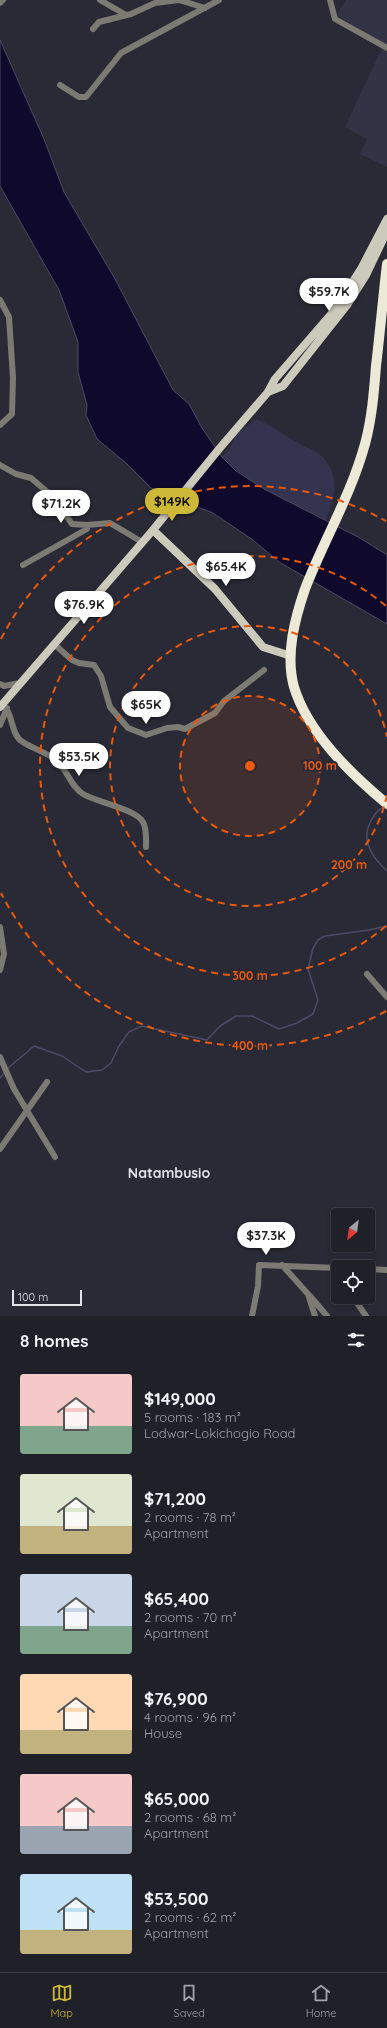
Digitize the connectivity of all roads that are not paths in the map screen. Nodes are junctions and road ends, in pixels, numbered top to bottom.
1 (3, 0) edge
2 (100, 0) edge
3 (219, 0) edge
4 (330, 0) edge
5 (0, 3) edge
6 (205, 8) junction
7 (126, 15) junction
8 (93, 29) dead end
9 (387, 48) edge
10 (60, 85) dead end
11 (387, 219) edge
12 (387, 231) edge
13 (387, 264) edge
14 (0, 300) edge
15 (268, 392) junction
16 (0, 425) edge
17 (0, 464) edge
18 (87, 525) junction
19 (153, 530) junction
20 (142, 542) junction
21 (24, 565) dead end
22 (54, 644) junction
23 (291, 656) junction
24 (264, 670) dead end
25 (20, 683) junction
26 (1, 686) edge
27 (3, 706) edge
28 (0, 725) edge
29 (387, 804) edge
30 (146, 847) dead end
31 (0, 927) edge
32 (0, 970) edge
33 (367, 974) dead end
34 (387, 997) edge
35 (0, 1058) edge
36 (47, 1082) dead end
37 (27, 1111) junction
38 (0, 1149) edge
39 (55, 1156) dead end
40 (282, 1265) junction
41 (331, 1268) edge
42 (375, 1269) edge
43 (387, 1270) edge
44 (308, 1294) junction
45 (358, 1304) edge
46 (252, 1316) edge
47 (315, 1316) edge
48 (327, 1316) edge
49 (366, 1316) edge

1 - 5 street
2 - 7 street
3 - 6 street
4 - 9 street
6 - 7 street
6 - 10 street
7 - 8 street
11 - 15 main road
12 - 15 main road
13 - 23 highway
14 - 16 street
15 - 19 main road
17 - 18 street
18 - 20 street
18 - 21 street
19 - 20 main road
19 - 23 main road
20 - 22 main road
22 - 24 street
22 - 25 main road
23 - 29 highway
25 - 26 street
25 - 27 main road
27 - 28 street
27 - 30 street
31 - 32 street
33 - 34 street
35 - 37 street
36 - 37 street
37 - 38 street
37 - 39 street
40 - 41 street
40 - 44 street
40 - 46 street
42 - 43 street
44 - 47 street
44 - 48 street
45 - 49 street

